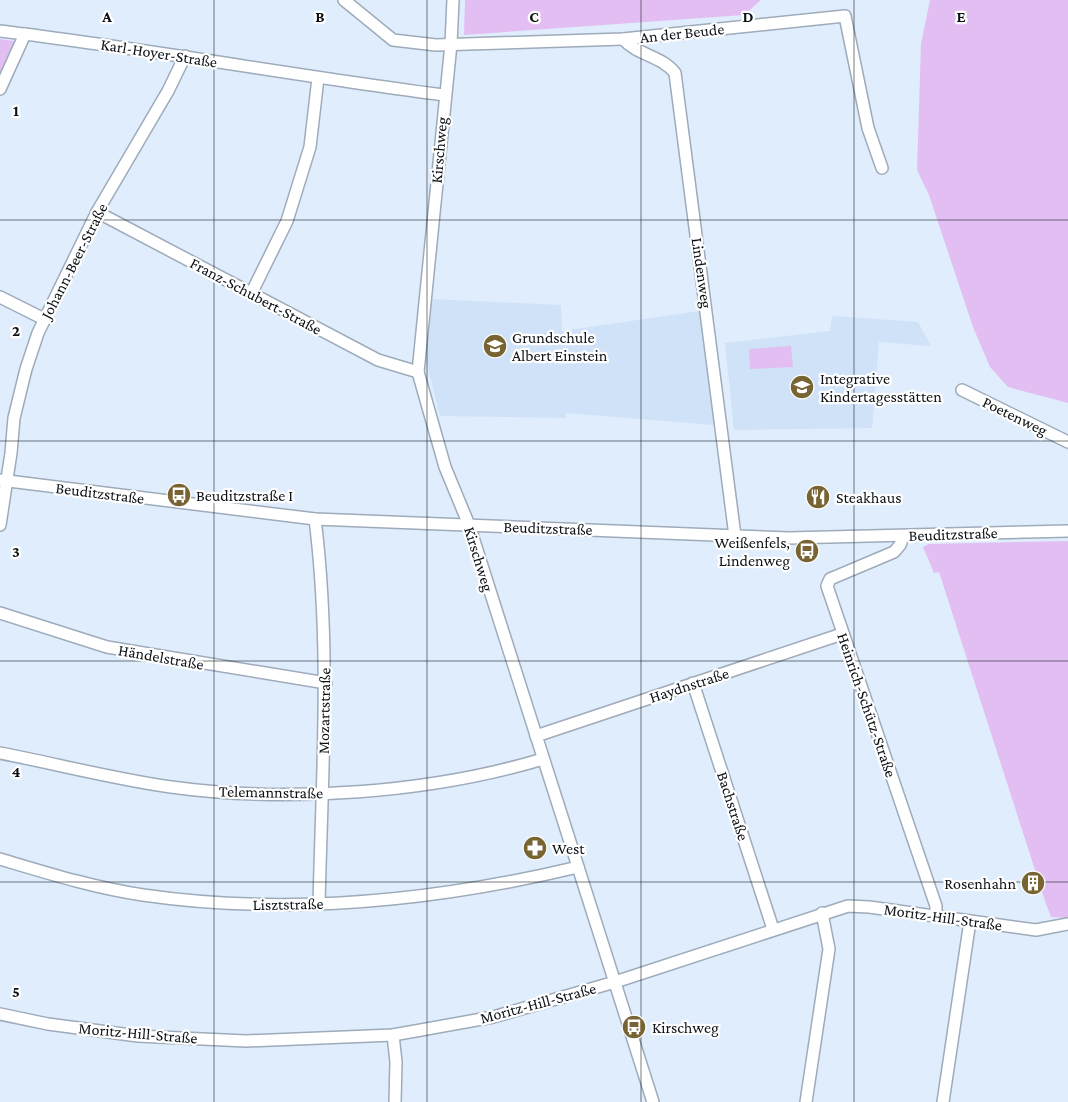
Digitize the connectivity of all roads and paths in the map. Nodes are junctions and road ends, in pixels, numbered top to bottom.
1 (344, 0) edge
2 (452, 0) edge
3 (0, 31) edge
4 (25, 34) junction
5 (623, 39) junction
6 (451, 44) junction
7 (185, 56) junction
8 (318, 78) junction
9 (0, 89) edge
10 (444, 95) junction
11 (882, 168) dead end
12 (97, 212) junction
13 (250, 294) junction
14 (0, 297) edge
15 (44, 319) junction
16 (418, 372) junction
17 (962, 390) dead end
18 (1068, 442) edge
19 (3, 481) edge
20 (315, 519) junction
21 (0, 525) edge
22 (469, 525) junction
23 (1068, 531) edge
24 (735, 536) junction
25 (903, 536) junction
26 (0, 613) edge
27 (842, 634) junction
28 (326, 683) junction
29 (693, 684) junction
30 (536, 736) junction
31 (0, 753) edge
32 (543, 759) junction
33 (323, 794) junction
34 (0, 859) edge
35 (578, 867) junction
36 (319, 904) junction
37 (822, 913) junction
38 (936, 916) junction
39 (970, 921) junction
40 (1067, 925) edge
41 (773, 930) junction
42 (615, 982) junction
43 (0, 1014) edge
44 (393, 1035) junction
45 (395, 1102) edge
46 (653, 1102) edge
47 (806, 1102) edge
48 (944, 1102) edge

1 - 6 street, An der Beude
2 - 6 street, Kirschweg
3 - 4 street, Karl-Hoyer-Straße
4 - 7 street, Karl-Hoyer-Straße
4 - 9 street
5 - 6 street, An der Beude
5 - 11 street, An der Beude
5 - 24 street, Lindenweg
6 - 10 street, Kirschweg
7 - 8 street, Karl-Hoyer-Straße
7 - 12 street, Johann-Beer-Straße
8 - 10 street, Karl-Hoyer-Straße
8 - 13 street
10 - 16 street, Kirschweg
12 - 13 street, Franz-Schubert-Straße
12 - 15 street, Johann-Beer-Straße
13 - 16 street, Franz-Schubert-Straße
14 - 15 street
15 - 19 street, Johann-Beer-Straße
16 - 22 street, Kirschweg
17 - 18 street, Poetenweg
19 - 20 street, Beuditzstraße
19 - 21 street
20 - 22 street, Beuditzstraße
20 - 28 street, Mozartstraße
22 - 24 street, Beuditzstraße
22 - 30 street, Kirschweg
23 - 25 street, Beuditzstraße
24 - 25 street, Beuditzstraße
25 - 27 street, Heinrich-Schütz-Straße
26 - 28 street, Händelstraße
27 - 29 street, Haydnstraße
27 - 38 street, Heinrich-Schütz-Straße
28 - 33 street, Mozartstraße
29 - 30 street, Haydnstraße
29 - 41 street, Bachstraße
30 - 32 street, Kirschweg
31 - 33 street, Telemannstraße
32 - 33 street, Telemannstraße
32 - 35 street, Kirschweg
33 - 36 street, Mozartstraße
34 - 36 street, Lisztstraße
35 - 36 street, Lisztstraße
35 - 42 street, Kirschweg
37 - 38 street, Moritz-Hill-Straße
37 - 41 street, Moritz-Hill-Straße
37 - 47 street
38 - 39 street, Moritz-Hill-Straße
39 - 40 street, Moritz-Hill-Straße
39 - 48 street
41 - 42 street, Moritz-Hill-Straße
42 - 44 street, Moritz-Hill-Straße
42 - 46 street, Kirschweg
43 - 44 street, Moritz-Hill-Straße
44 - 45 street

